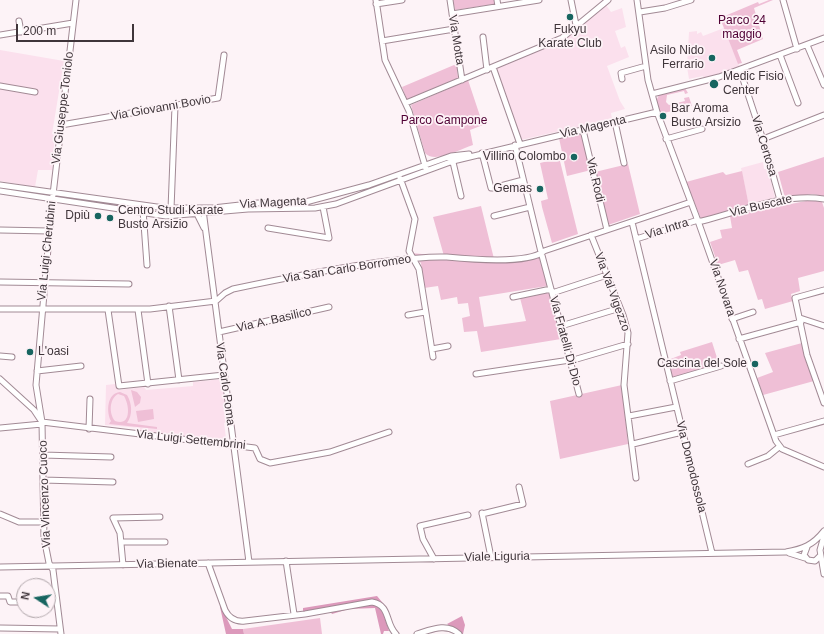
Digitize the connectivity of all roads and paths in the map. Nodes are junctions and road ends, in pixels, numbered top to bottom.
1 (76, 0) edge
2 (402, 0) edge
3 (450, 0) edge
4 (497, 0) edge
5 (540, 0) edge
6 (571, 0) edge
7 (608, 0) edge
8 (637, 0) edge
9 (691, 0) edge
10 (783, 0) edge
11 (376, 2) edge
12 (498, 6) junction
13 (640, 12) junction
14 (452, 14) junction
15 (19, 21) dead end
16 (73, 23) junction
17 (576, 25) junction
18 (454, 29) junction
19 (21, 32) junction
20 (0, 35) edge
21 (483, 36) dead end
22 (824, 38) edge
23 (382, 41) junction
24 (807, 45) junction
25 (797, 48) junction
26 (224, 55) dead end
27 (780, 55) junction
28 (646, 66) junction
29 (494, 67) junction
30 (487, 70) junction
31 (740, 70) junction
32 (622, 78) dead end
33 (462, 80) junction
34 (824, 85) edge
35 (0, 86) edge
36 (35, 92) dead end
37 (652, 94) junction
38 (406, 103) junction
39 (798, 103) dead end
40 (174, 106) junction
41 (656, 112) junction
42 (824, 116) edge
43 (615, 122) junction
44 (61, 125) junction
45 (702, 129) dead end
46 (583, 130) junction
47 (666, 138) junction
48 (763, 139) junction
49 (518, 145) junction
50 (482, 153) junction
51 (452, 158) junction
52 (624, 163) dead end
53 (426, 168) junction
54 (400, 177) junction
55 (523, 180) junction
56 (0, 185) edge
57 (0, 191) edge
58 (53, 196) junction
59 (461, 196) dead end
60 (824, 199) edge
61 (780, 200) junction
62 (691, 202) junction
63 (144, 206) junction
64 (302, 206) junction
65 (323, 207) junction
66 (530, 207) junction
67 (171, 208) junction
68 (200, 211) junction
69 (143, 213) junction
70 (494, 216) dead end
71 (698, 220) junction
72 (632, 222) junction
73 (268, 228) dead end
74 (0, 230) edge
75 (49, 230) junction
76 (607, 230) junction
77 (591, 235) junction
78 (636, 239) junction
79 (542, 253) junction
80 (413, 259) junction
81 (147, 265) dead end
82 (607, 275) junction
83 (0, 282) edge
84 (44, 282) junction
85 (129, 284) dead end
86 (824, 290) edge
87 (552, 291) junction
88 (513, 297) dead end
89 (214, 302) junction
90 (169, 306) junction
91 (329, 307) dead end
92 (620, 308) junction
93 (0, 309) edge
94 (42, 310) junction
95 (108, 310) junction
96 (138, 310) junction
97 (426, 312) junction
98 (753, 312) dead end
99 (408, 315) dead end
100 (732, 319) junction
101 (801, 320) junction
102 (561, 326) junction
103 (824, 326) edge
104 (219, 332) junction
105 (739, 340) junction
106 (628, 344) junction
107 (448, 346) dead end
108 (432, 348) junction
109 (0, 356) edge
110 (12, 357) dead end
111 (433, 357) dead end
112 (570, 360) junction
113 (81, 366) dead end
114 (721, 366) dead end
115 (37, 371) junction
116 (476, 374) dead end
117 (224, 375) junction
118 (0, 379) edge
119 (179, 380) junction
120 (670, 381) junction
121 (148, 384) junction
122 (579, 394) dead end
123 (36, 395) junction
124 (90, 398) dead end
125 (26, 403) junction
126 (824, 403) edge
127 (676, 407) junction
128 (629, 416) junction
129 (824, 421) edge
130 (42, 424) junction
131 (0, 428) edge
132 (89, 429) junction
133 (389, 432) dead end
134 (682, 432) junction
135 (774, 435) junction
136 (234, 444) junction
137 (632, 444) junction
138 (780, 447) junction
139 (43, 455) junction
140 (111, 457) dead end
141 (814, 462) junction
142 (824, 462) edge
143 (748, 464) dead end
144 (824, 467) edge
145 (636, 478) dead end
146 (43, 480) junction
147 (113, 482) dead end
148 (519, 487) dead end
149 (1, 515) edge
150 (468, 515) dead end
151 (160, 517) dead end
152 (44, 522) junction
153 (824, 530) edge
154 (824, 536) edge
155 (121, 542) junction
156 (165, 542) dead end
157 (808, 547) junction
158 (786, 552) junction
159 (712, 553) junction
160 (820, 553) junction
161 (491, 557) junction
162 (434, 559) junction
163 (808, 560) junction
164 (286, 561) junction
165 (249, 562) junction
166 (208, 563) junction
167 (123, 565) junction
168 (50, 566) junction
169 (0, 567) edge
170 (824, 575) edge
171 (0, 596) edge
172 (16, 602) edge
173 (57, 602) joint
174 (294, 614) junction
175 (0, 628) edge
176 (60, 631) edge
177 (396, 634) edge
178 (417, 634) edge
179 (459, 634) edge

1 - 16 street, Via Giuseppe Toniolo
2 - 11 street
3 - 14 street, Via Motta
4 - 12 street
5 - 12 street
6 - 17 street
7 - 17 street
8 - 13 street, Via Novara
9 - 13 street
10 - 25 street
11 - 23 street
12 - 14 street
13 - 28 street, Via Novara
14 - 18 street, Via Motta
15 - 19 street
16 - 19 street
16 - 44 street, Via Giuseppe Toniolo
17 - 29 street
18 - 23 street
18 - 33 street, Via Motta
19 - 20 street
21 - 30 street
22 - 24 street
23 - 38 street
24 - 25 street
24 - 34 street
25 - 27 street
26 - 40 street, Via Giovanni Bovio
27 - 31 street
27 - 39 street
28 - 32 street
28 - 37 street, Via Novara
29 - 30 street
29 - 49 street, Via Fratelli Di Dio
30 - 33 street
31 - 37 street
31 - 48 street, Via Certosa
33 - 38 street
35 - 36 street
37 - 41 street, Via Novara
38 - 53 street
40 - 44 street, Via Giovanni Bovio
40 - 67 street
41 - 43 street, Via Magenta
41 - 47 street, Via Novara
42 - 48 street
43 - 46 street, Via Magenta
43 - 52 street
44 - 58 street, Via Giuseppe Toniolo
45 - 47 street
46 - 49 street, Via Magenta
46 - 76 street, Via Rodi
47 - 62 street, Via Novara
48 - 61 street, Via Certosa
49 - 50 street, Via Magenta
49 - 55 street, Via Fratelli Di Dio
50 - 51 street, Via Magenta
50 - 55 street
51 - 53 street, Via Magenta
51 - 59 street
53 - 54 street, Via Magenta
54 - 64 street, Via Magenta
54 - 65 street, Via Magenta
54 - 80 street
55 - 66 street, Via Fratelli Di Dio
56 - 58 street, Via Magenta
57 - 58 street, Via Magenta
58 - 63 street, Via Magenta
58 - 69 street, Via Magenta
58 - 75 street, Via Luigi Cherubini
60 - 61 street, Via Buscate
61 - 71 street, Via Buscate
62 - 71 street, Via Novara
62 - 72 street, Via San Carlo Borromeo
63 - 67 street, Via Magenta
63 - 69 street
64 - 65 street, Via Magenta
64 - 68 street, Via Magenta
65 - 73 street, Via Magenta
66 - 70 street
66 - 79 street, Via Fratelli Di Dio
67 - 68 street, Via Magenta
68 - 69 street, Via Magenta
68 - 89 street, Via Carlo Poma
69 - 81 street
71 - 78 street, Via Intra
71 - 100 street, Via Novara
72 - 76 street, Via San Carlo Borromeo
72 - 78 street, Via Domodossola
74 - 75 street
75 - 84 street, Via Luigi Cherubini
76 - 77 street, Via San Carlo Borromeo
77 - 79 street, Via San Carlo Borromeo
77 - 82 street, Via Val Vigezzo
78 - 120 street, Via Domodossola
79 - 80 street, Via San Carlo Borromeo
79 - 87 street, Via Fratelli Di Dio
80 - 89 street, Via San Carlo Borromeo
80 - 97 street
82 - 87 street
82 - 92 street, Via Val Vigezzo
83 - 84 street
84 - 85 street
84 - 94 street, Via Luigi Cherubini
86 - 101 street
87 - 88 street, Via Fratelli Di Dio
87 - 102 street, Via Fratelli Di Dio
89 - 90 street, Via San Carlo Borromeo
89 - 104 street, Via Carlo Poma
90 - 96 street, Via San Carlo Borromeo
90 - 119 street
91 - 104 street, Via A. Basilico
92 - 102 street
92 - 106 street, Via Val Vigezzo
93 - 94 street, Via San Carlo Borromeo
94 - 95 street, Via San Carlo Borromeo
94 - 115 street, Via Luigi Cherubini
95 - 96 street, Via San Carlo Borromeo
95 - 121 street
96 - 121 street
97 - 99 street
97 - 108 street
98 - 100 street
100 - 105 street, Via Novara
101 - 103 street
101 - 105 street
101 - 126 street
102 - 112 street, Via Fratelli Di Dio
104 - 117 street, Via Carlo Poma
105 - 135 street, Via Novara
106 - 112 street
106 - 128 street, Via Val Vigezzo
107 - 108 street
108 - 111 street
109 - 110 street
112 - 116 street
112 - 122 street, Via Fratelli Di Dio
113 - 115 street
114 - 120 street
115 - 123 street, Via Vincenzo Cuoco
117 - 119 street
117 - 136 street, Via Carlo Poma
118 - 125 street
119 - 121 street
120 - 127 street, Via Domodossola
123 - 125 street
123 - 130 street, Via Vincenzo Cuoco
124 - 132 street
125 - 130 street
127 - 128 street
127 - 134 street, Via Domodossola
128 - 137 street, Via Val Vigezzo
129 - 135 street
130 - 131 street, Via Luigi Settembrini
130 - 132 street, Via Luigi Settembrini
130 - 139 street, Via Vincenzo Cuoco
132 - 136 street, Via Luigi Settembrini
133 - 136 street, Via Luigi Settembrini
134 - 137 street
134 - 159 street, Via Domodossola
135 - 138 street, Via Novara
136 - 165 street, Via Carlo Poma
137 - 145 street, Via Val Vigezzo
138 - 141 street
138 - 143 street
139 - 140 street
139 - 146 street, Via Vincenzo Cuoco
141 - 142 street
141 - 144 street
146 - 147 street
146 - 152 street, Via Vincenzo Cuoco
148 - 161 street
149 - 152 street
150 - 162 street
151 - 155 street
152 - 168 street, Via Vincenzo Cuoco
153 - 157 street
154 - 160 street
155 - 156 street
155 - 167 street
157 - 158 street, Viale Liguria
157 - 160 street
157 - 163 street
158 - 159 street, Viale Liguria
158 - 163 street, Viale Liguria
159 - 161 street, Viale Liguria
160 - 163 street
160 - 170 street
161 - 162 street, Viale Liguria
162 - 164 street, Viale Liguria
163 - 170 street
164 - 165 street, Viale Liguria
164 - 174 street
165 - 166 street, Viale Liguria
166 - 167 street, Via Bienate
166 - 174 street, Via Bienate
167 - 168 street, Via Bienate
168 - 169 street, Via Bienate
168 - 173 street, Via Vincenzo Cuoco
171 - 172 street
173 - 176 street, Via Vincenzo Cuoco
174 - 177 street, Via Bienate
175 - 176 street
178 - 179 street

